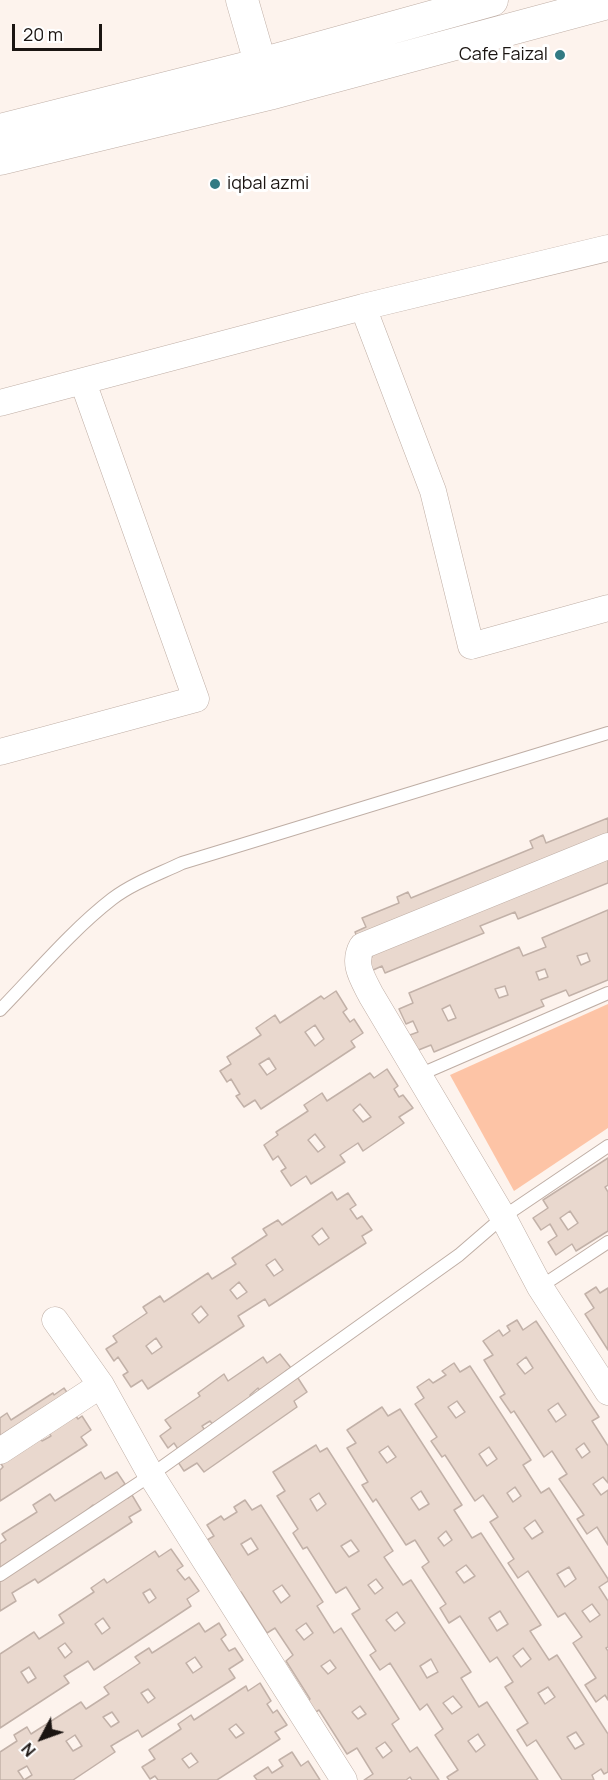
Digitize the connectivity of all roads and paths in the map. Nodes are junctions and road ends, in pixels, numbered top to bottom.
1 (242, 0) edge
2 (492, 0) edge
3 (608, 3) edge
4 (261, 64) junction
5 (269, 94) junction
6 (0, 130) edge
7 (0, 159) edge
8 (608, 248) edge
9 (363, 307) junction
10 (83, 382) junction
11 (0, 403) edge
12 (608, 608) edge
13 (608, 733) edge
14 (0, 752) edge
15 (608, 846) edge
16 (608, 993) edge
17 (0, 1010) edge
18 (419, 1075) junction
19 (608, 1146) edge
20 (503, 1217) junction
21 (608, 1242) edge
22 (540, 1287) junction
23 (55, 1320) dead end
24 (101, 1385) junction
25 (608, 1392) edge
26 (0, 1451) edge
27 (151, 1475) junction
28 (0, 1575) edge
29 (344, 1780) edge

1 - 4 street
2 - 4 street
3 - 5 street
4 - 5 street
4 - 6 street
5 - 7 street
8 - 9 street
9 - 10 street
9 - 12 street
10 - 11 street
10 - 14 street
13 - 17 lane
15 - 18 street
16 - 18 lane
18 - 20 street
19 - 20 lane
20 - 22 street
20 - 27 lane
21 - 22 lane
22 - 25 street
23 - 24 street
24 - 26 street
24 - 27 street
27 - 28 lane
27 - 29 street

